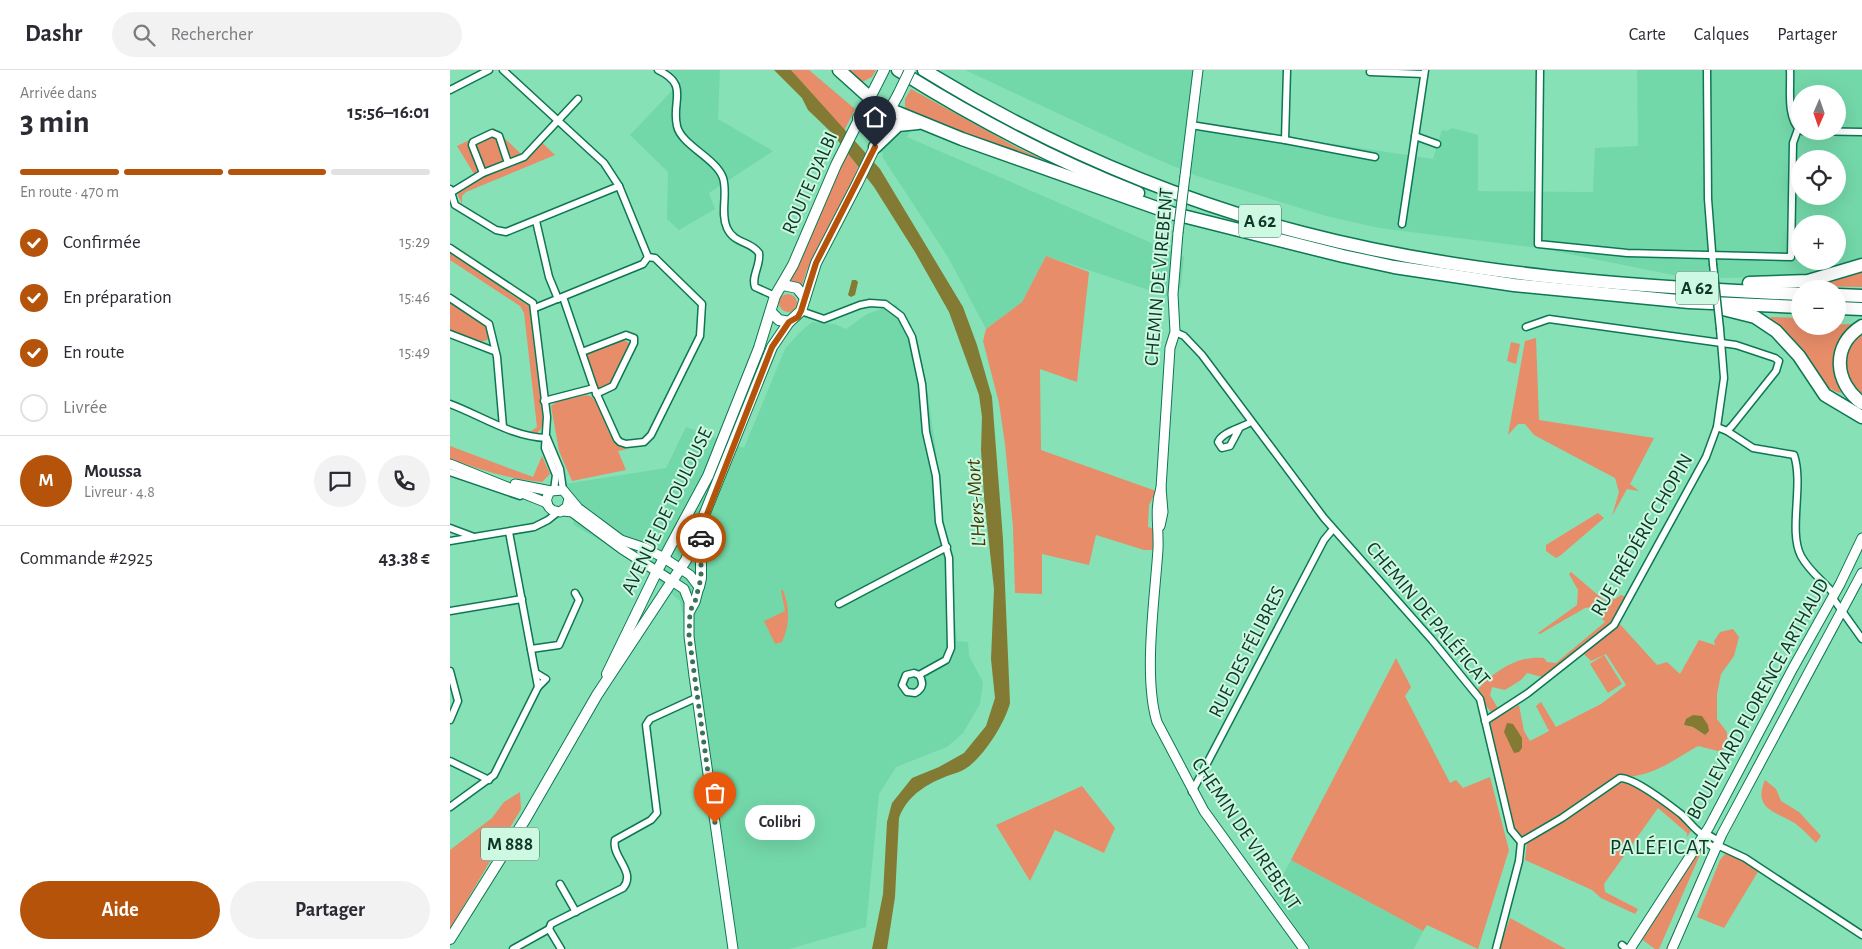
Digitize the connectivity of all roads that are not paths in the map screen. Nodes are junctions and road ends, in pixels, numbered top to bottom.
1 (490, 70) edge
2 (503, 70) edge
3 (658, 70) edge
4 (839, 70) edge
5 (884, 70) edge
6 (898, 70) edge
7 (910, 70) edge
8 (924, 70) edge
9 (934, 70) edge
10 (1198, 70) edge
11 (1287, 70) edge
12 (1540, 70) edge
13 (1707, 70) edge
14 (1790, 70) edge
15 (1370, 72) dead end
16 (1424, 72) edge
17 (949, 86) junction
18 (450, 90) edge
19 (1791, 92) edge
20 (869, 98) junction
21 (578, 100) dead end
22 (891, 110) junction
23 (559, 120) junction
24 (857, 121) junction
25 (921, 123) junction
26 (1191, 126) junction
27 (1846, 131) edge
28 (1862, 132) edge
29 (1415, 136) junction
30 (1285, 140) junction
31 (1794, 140) edge
32 (877, 141) junction
33 (1437, 144) dead end
34 (1375, 158) dead end
35 (508, 163) junction
36 (483, 173) junction
37 (619, 186) junction
38 (451, 191) edge
39 (452, 207) edge
40 (536, 221) junction
41 (1402, 224) dead end
42 (1282, 242) junction
43 (450, 248) edge
44 (1712, 253) junction
45 (648, 257) junction
46 (1862, 265) edge
47 (1594, 280) junction
48 (783, 285) junction
49 (1791, 293) edge
50 (1846, 295) edge
51 (774, 296) junction
52 (1862, 296) edge
53 (450, 298) edge
54 (560, 298) junction
55 (805, 298) junction
56 (1689, 302) junction
57 (1791, 307) edge
58 (534, 308) junction
59 (1846, 308) edge
60 (1862, 309) edge
61 (801, 311) junction
62 (771, 312) junction
63 (789, 322) junction
64 (1862, 326) edge
65 (1526, 327) dead end
66 (1175, 332) junction
67 (450, 334) edge
68 (1722, 342) junction
69 (494, 351) junction
70 (582, 352) junction
71 (595, 391) junction
72 (544, 401) junction
73 (1862, 403) edge
74 (450, 404) edge
75 (1862, 417) edge
76 (1251, 422) junction
77 (503, 427) junction
78 (1717, 427) junction
79 (1239, 429) dead end
80 (1727, 431) junction
81 (547, 438) junction
82 (450, 464) edge
83 (450, 472) edge
84 (493, 482) junction
85 (556, 490) junction
86 (569, 498) junction
87 (547, 505) junction
88 (560, 511) junction
89 (704, 522) junction
90 (542, 524) junction
91 (450, 528) edge
92 (1333, 528) junction
93 (509, 532) junction
94 (477, 538) junction
95 (1862, 538) edge
96 (450, 541) edge
97 (947, 547) junction
98 (661, 557) junction
99 (681, 569) junction
100 (657, 571) junction
101 (1862, 573) edge
102 (672, 581) junction
103 (699, 587) junction
104 (575, 593) dead end
105 (1834, 594) junction
106 (522, 599) junction
107 (839, 604) dead end
108 (1845, 608) junction
109 (450, 611) edge
110 (690, 611) junction
111 (1862, 638) edge
112 (531, 649) junction
113 (450, 672) edge
114 (919, 675) dead end
115 (597, 695) junction
116 (698, 697) junction
117 (450, 720) edge
118 (1485, 721) junction
119 (450, 761) edge
120 (489, 780) junction
121 (1192, 792) junction
122 (452, 804) edge
123 (1703, 836) junction
124 (1521, 842) junction
125 (1717, 845) junction
126 (560, 884) dead end
127 (576, 912) junction
128 (549, 929) junction
129 (1862, 935) edge
130 (450, 939) edge
131 (1626, 948) edge
132 (513, 949) edge
133 (561, 949) edge
134 (733, 949) edge
135 (1304, 949) edge
136 (1496, 949) edge
137 (1672, 949) edge

1 - 18 street
2 - 23 street
3 - 51 street
4 - 20 highway
5 - 20 main road, ROUTE D'ALBI
6 - 42 highway, A 62
7 - 22 main road, ROUTE D'ALBI, bridge
8 - 17 highway, A 62
9 - 17 highway
10 - 26 street, CHEMIN DE VIREBENT
11 - 30 street
12 - 44 street
13 - 44 street, RUE FRÉDÉRIC CHOPIN
14 - 19 street
15 - 16 street
16 - 29 street
17 - 47 highway, A 62
20 - 22 street
20 - 24 main road, ROUTE D'ALBI
21 - 23 street
22 - 25 highway
22 - 32 main road, ROUTE D'ALBI
23 - 35 street
23 - 37 street
24 - 32 main road
24 - 48 main road, ROUTE D'ALBI
25 - 32 highway
25 - 42 highway
26 - 30 street
26 - 66 street, CHEMIN DE VIREBENT, bridge
27 - 28 street
29 - 33 street
29 - 41 street
30 - 34 street
31 - 44 street
32 - 55 main road, ROUTE D'ALBI
35 - 36 street
35 - 36 street
36 - 38 street
37 - 40 street
37 - 45 street
38 - 39 street
39 - 40 street
40 - 54 street
42 - 56 highway, A 62
43 - 58 street
44 - 68 street, RUE FRÉDÉRIC CHOPIN, bridge
45 - 54 street
45 - 71 street
46 - 47 highway
47 - 49 highway, A 62
48 - 51 main road
48 - 55 main road
50 - 52 highway
51 - 62 main road
53 - 69 street
54 - 58 street
54 - 70 street
55 - 61 main road
56 - 57 highway, A 62
56 - 75 highway
58 - 72 street
59 - 60 highway
61 - 63 main road
61 - 97 street
62 - 63 main road
62 - 98 main road, AVENUE DE TOULOUSE / M 888
63 - 89 main road, AVENUE DE TOULOUSE / M 888
64 - 73 highway
65 - 68 street
66 - 76 street, CHEMIN DE PALÉFICAT
66 - 121 street, CHEMIN DE VIREBENT
67 - 69 street
68 - 78 street, RUE FRÉDÉRIC CHOPIN
68 - 80 street
69 - 77 street
70 - 71 street
70 - 71 street
71 - 72 street
72 - 81 street
74 - 77 street
76 - 79 street
76 - 92 street, CHEMIN DE PALÉFICAT
77 - 81 street
78 - 80 street
78 - 118 street, RUE FRÉDÉRIC CHOPIN
80 - 105 street
81 - 85 street
82 - 84 street
83 - 84 street
84 - 85 street
84 - 87 street
85 - 86 street
85 - 87 street
86 - 88 street
86 - 98 street
87 - 88 street
87 - 90 street
88 - 90 street
88 - 100 street
89 - 99 main road, AVENUE DE TOULOUSE / M 888
89 - 103 main road
90 - 93 street
91 - 94 street
92 - 118 street, CHEMIN DE PALÉFICAT
92 - 121 street, RUE DES FÉLIBRES
93 - 94 street
93 - 106 street
94 - 96 street
95 - 105 street, BOULEVARD FLORENCE ARTHAUD
97 - 107 street
97 - 114 street
98 - 99 street
98 - 100 main road, AVENUE DE TOULOUSE / M 888
99 - 102 main road, AVENUE DE TOULOUSE / M 888
99 - 103 street
100 - 102 street
100 - 115 main road, AVENUE DE TOULOUSE / M 888
101 - 108 street, BOULEVARD FLORENCE ARTHAUD
102 - 110 street
102 - 115 main road, AVENUE DE TOULOUSE / M 888
103 - 110 street
104 - 112 street
105 - 108 street
105 - 123 street, BOULEVARD FLORENCE ARTHAUD
106 - 109 street
106 - 112 street
108 - 111 street
108 - 125 street, BOULEVARD FLORENCE ARTHAUD
110 - 116 street
112 - 120 street
113 - 117 street
115 - 130 main road, AVENUE DE TOULOUSE / M 888
116 - 127 street
116 - 134 street
118 - 124 street, CHEMIN DE PALÉFICAT
119 - 120 street
120 - 122 street
121 - 135 street, CHEMIN DE VIREBENT
123 - 124 street
123 - 125 street
123 - 131 street, BOULEVARD FLORENCE ARTHAUD
124 - 136 street
125 - 129 street
125 - 137 street, BOULEVARD FLORENCE ARTHAUD
126 - 127 street
127 - 128 street
128 - 132 street
128 - 133 street

